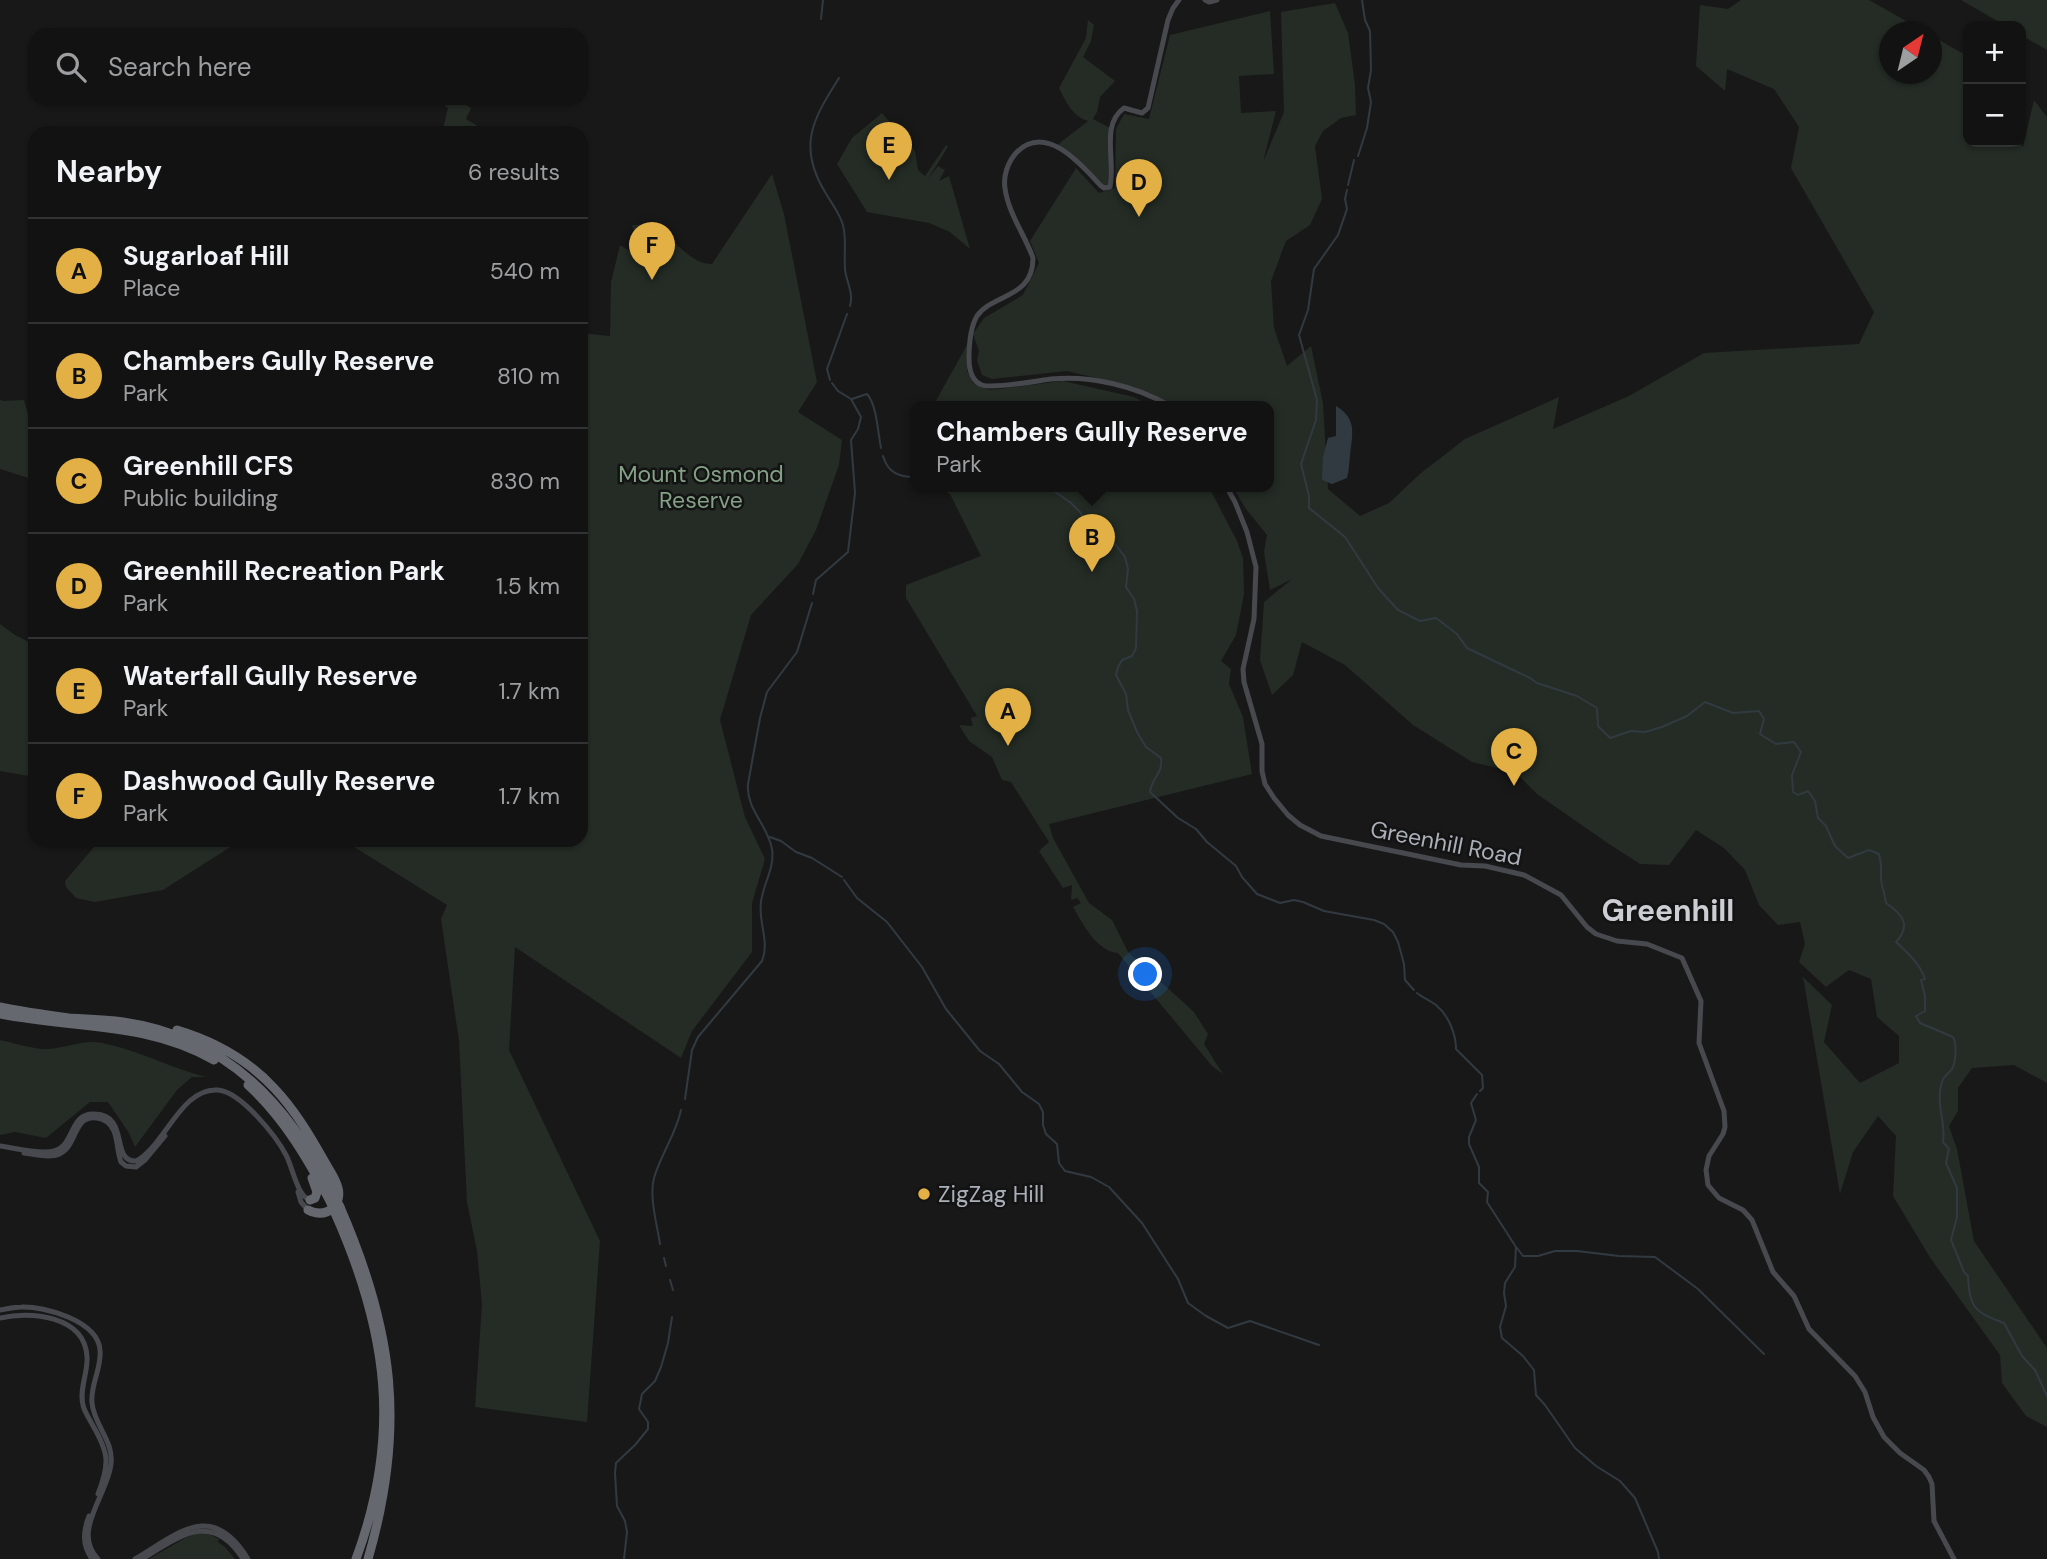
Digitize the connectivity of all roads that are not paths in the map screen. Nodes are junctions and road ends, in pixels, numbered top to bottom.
1 (1179, 0) edge
2 (1205, 0) edge
3 (1217, 0) edge
4 (1159, 401) edge
5 (1229, 492) edge
6 (0, 1006) edge
7 (0, 1014) edge
8 (122, 1022) junction
9 (236, 1075) junction
10 (0, 1147) edge
11 (310, 1200) junction
12 (335, 1205) junction
13 (308, 1210) junction
14 (0, 1310) edge
15 (0, 1318) edge
16 (92, 1559) edge
17 (98, 1559) edge
18 (135, 1559) edge
19 (142, 1559) edge
20 (246, 1559) edge
21 (356, 1559) edge
22 (369, 1559) edge
23 (1954, 1559) edge

1 - 4 main road
2 - 3 main road
5 - 23 main road, Greenhill Road
6 - 8 highway
7 - 9 highway
8 - 12 highway
8 - 13 highway
9 - 11 highway
9 - 12 highway
10 - 11 main road
10 - 13 main road
11 - 13 main road
12 - 21 highway
12 - 22 highway
14 - 17 main road
15 - 16 main road
18 - 20 main road
19 - 20 main road

